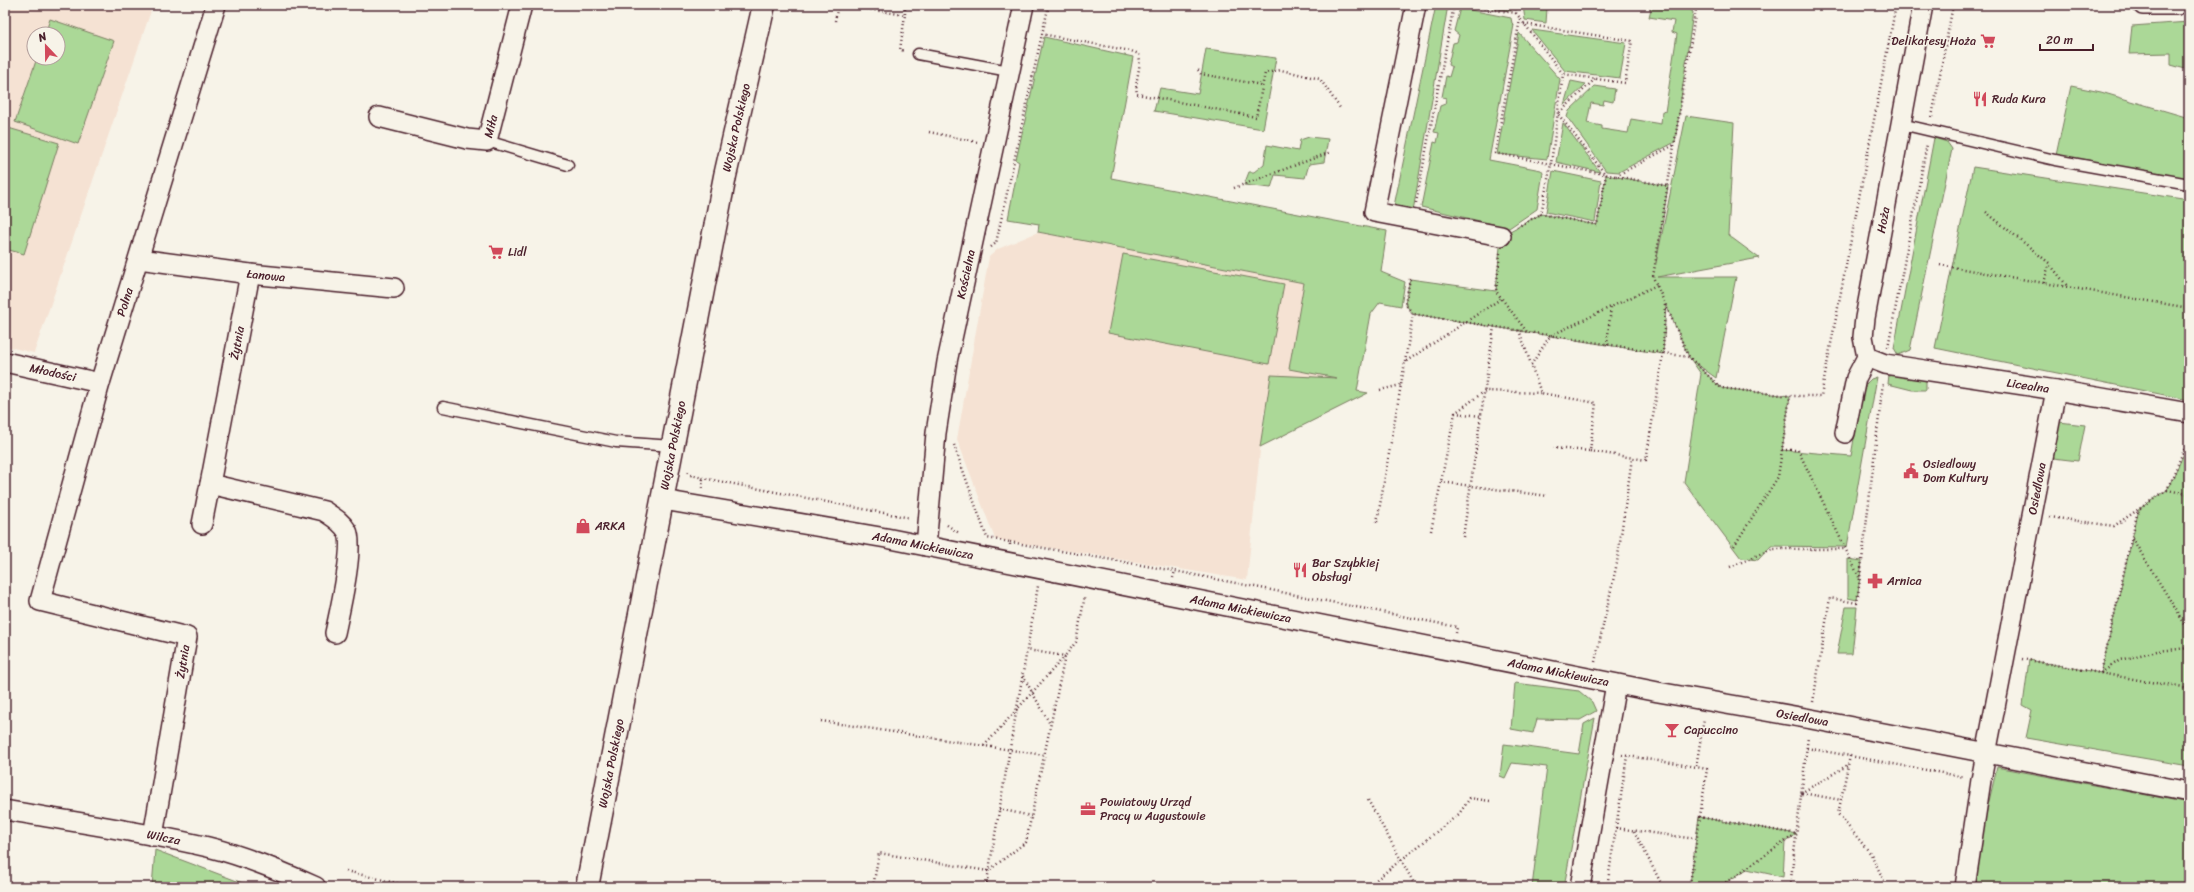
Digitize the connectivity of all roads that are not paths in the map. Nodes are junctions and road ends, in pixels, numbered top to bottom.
1 (216, 5) edge
2 (522, 5) edge
3 (764, 5) edge
4 (1024, 5) edge
5 (1416, 5) edge
6 (1923, 5) edge
7 (2142, 5) edge
8 (2177, 5) edge
9 (918, 54) road end
10 (1009, 71) junction
11 (379, 117) dead end
12 (1902, 124) junction
13 (487, 141) junction
14 (568, 165) dead end
15 (2189, 184) edge
16 (1501, 236) road end
17 (139, 260) junction
18 (250, 274) junction
19 (394, 288) dead end
20 (1867, 356) junction
21 (5, 362) edge
22 (100, 383) junction
23 (2056, 390) junction
24 (443, 407) dead end
25 (2189, 413) edge
26 (1845, 433) dead end
27 (673, 446) junction
28 (210, 484) junction
29 (663, 500) junction
30 (202, 524) dead end
31 (926, 546) junction
32 (40, 601) joint
33 (335, 633) dead end
34 (1616, 684) junction
35 (1988, 753) junction
36 (2189, 792) edge
37 (5, 810) edge
38 (154, 836) junction
39 (316, 887) edge
40 (587, 887) edge
41 (1580, 887) edge
42 (1965, 887) edge

1 - 17 street, Polna
2 - 13 street, Miła
3 - 27 street, Wojska Polskiego
4 - 10 street, Kościelna
5 - 16 street
6 - 12 street, Hoża
7 - 8 street
9 - 10 lane
10 - 31 street, Kościelna
11 - 13 street, Miła
12 - 15 lane
12 - 20 street, Hoża
13 - 14 lane
17 - 18 street, Łanowa
17 - 22 street, Polna
18 - 19 street, Łanowa
18 - 28 street, Żytnia
20 - 23 street, Licealna
20 - 26 street
21 - 22 street, Młodości
22 - 32 street, Polna
23 - 25 street, Licealna
23 - 35 street, Osiedlowa
24 - 27 lane
27 - 29 street, Wojska Polskiego
28 - 30 street, Żytnia
28 - 33 street
29 - 31 street, Adama Mickiewicza
29 - 40 street, Wojska Polskiego
31 - 34 street, Adama Mickiewicza
32 - 38 street, Żytnia
34 - 35 street, Osiedlowa
34 - 41 street, Adama Mickiewicza
35 - 36 street, Osiedlowa
35 - 42 street, Osiedlowa
37 - 38 street, Wilcza
38 - 39 street, Wilcza

